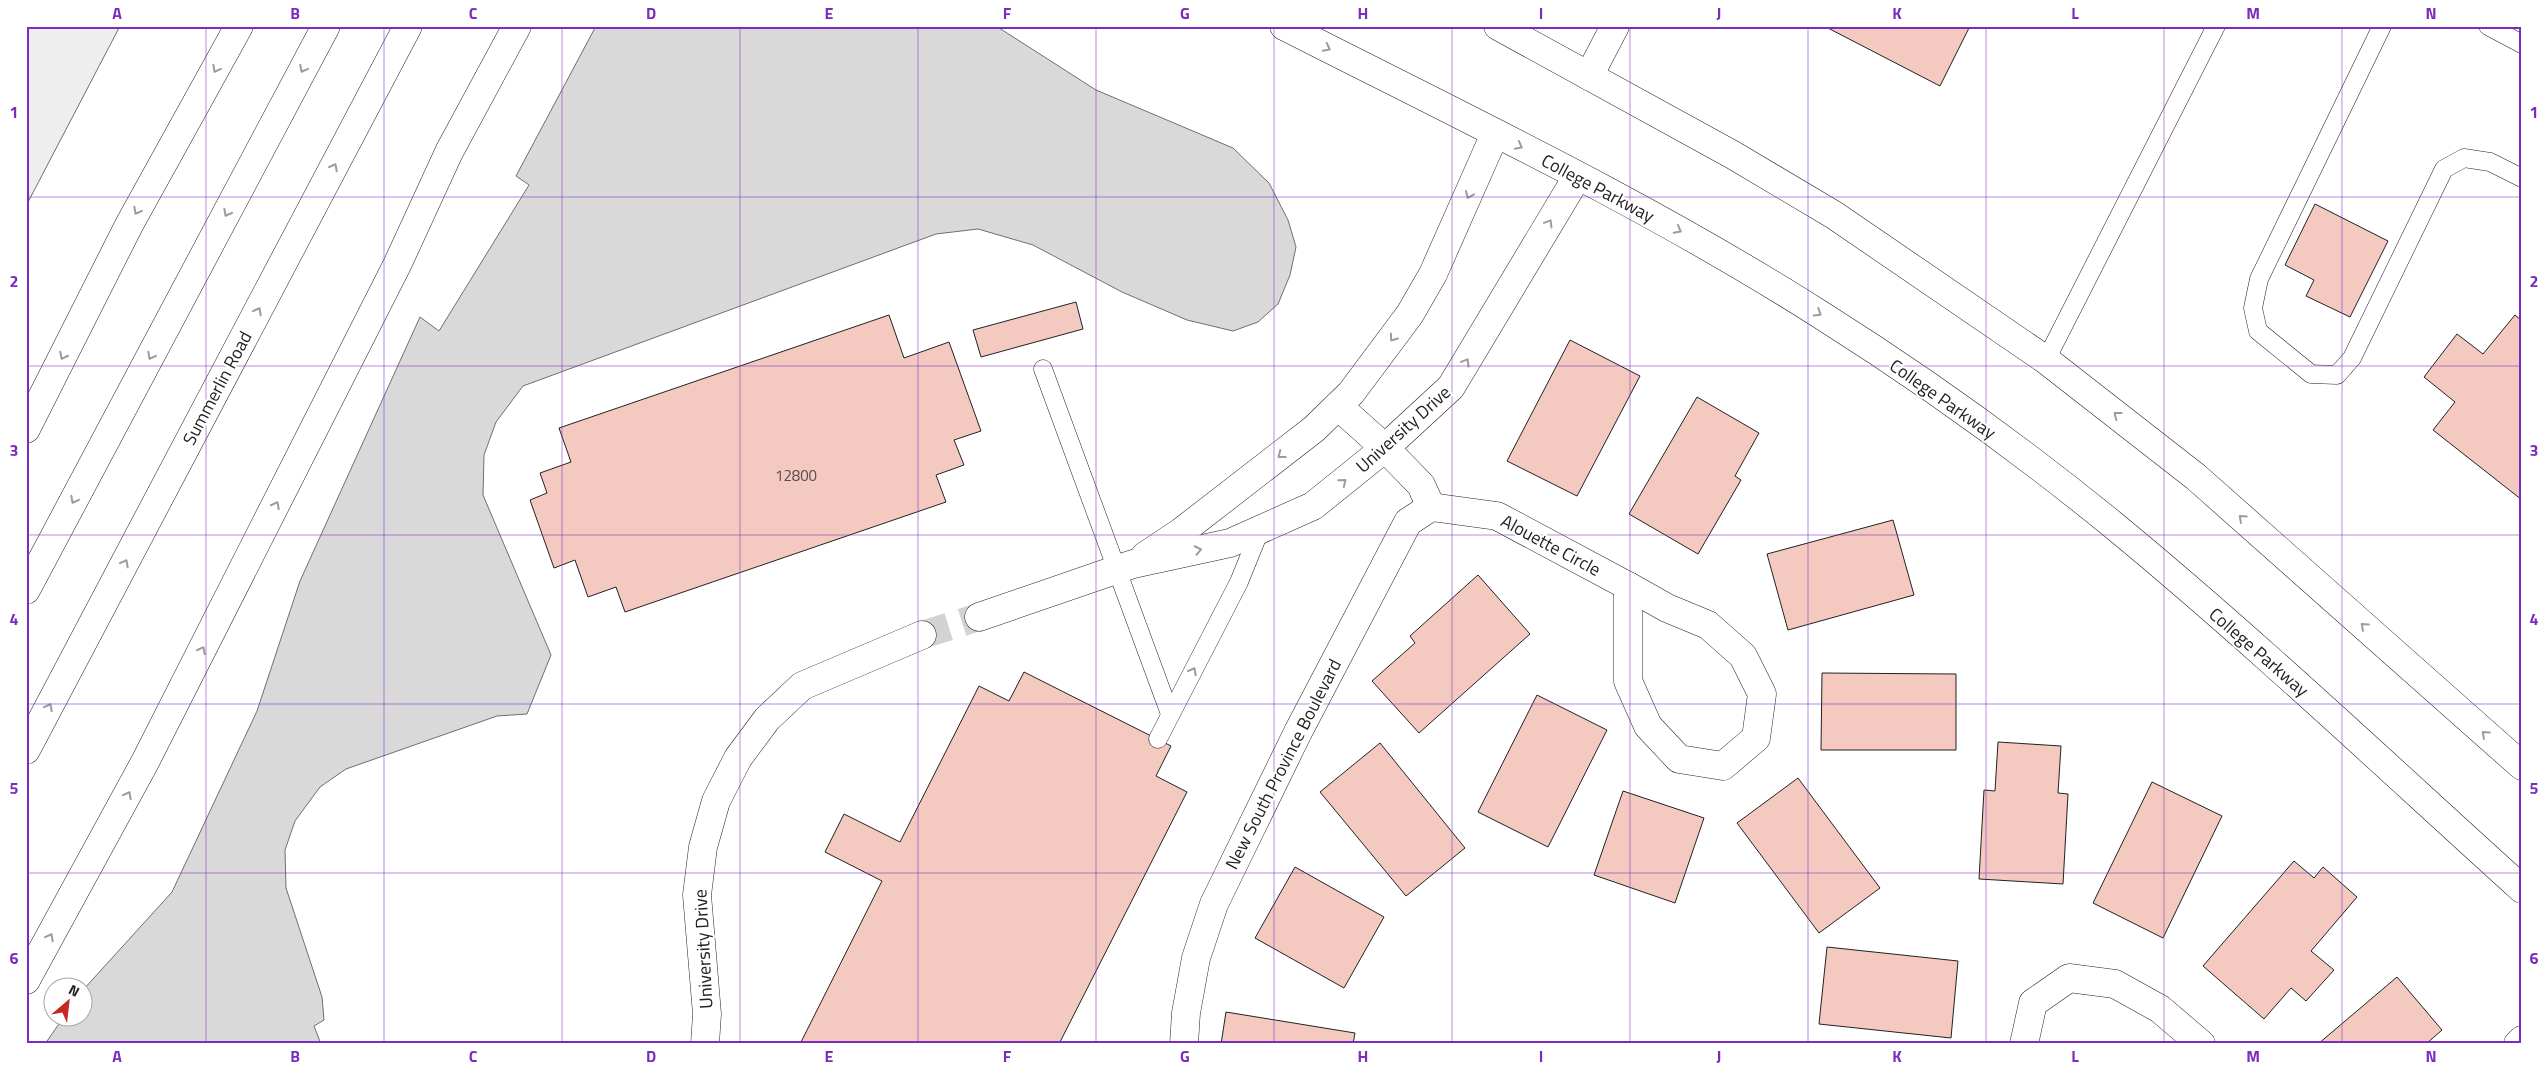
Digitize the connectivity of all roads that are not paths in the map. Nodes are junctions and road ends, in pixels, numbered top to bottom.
1 (239, 26) edge
2 (326, 26) edge
3 (408, 26) edge
4 (1284, 26) edge
5 (1498, 26) edge
6 (1615, 26) edge
7 (2382, 26) edge
8 (2488, 26) edge
9 (2209, 28) edge
10 (514, 29) edge
11 (2522, 44) edge
12 (1589, 76) junction
13 (1494, 134) junction
14 (1577, 177) junction
15 (2522, 178) edge
16 (2046, 360) junction
17 (1043, 369) dead end
18 (1338, 406) junction
19 (26, 430) edge
20 (1385, 448) junction
21 (1431, 507) junction
22 (1260, 530) junction
23 (1126, 567) junction
24 (1628, 586) junction
25 (26, 590) edge
26 (979, 617) tunnel mouth
27 (922, 635) tunnel mouth
28 (1170, 714) junction
29 (1158, 739) dead end
30 (26, 750) edge
31 (2522, 766) edge
32 (2522, 889) edge
33 (26, 980) edge
34 (2522, 1040) edge
35 (705, 1044) edge
36 (1184, 1044) edge
37 (2024, 1044) edge
38 (2200, 1044) edge
39 (2518, 1044) edge

1 -> 19 main road
2 -> 25 main road
30 -> 3 main road, Summerlin Road
4 -> 13 main road, College Parkway
5 - 12 main road
6 - 12 main road
7 - 15 lane
8 - 11 lane
9 - 16 lane
33 -> 10 main road
12 - 16 main road
13 -> 14 main road, College Parkway
13 -> 18 main road, University Drive
20 -> 14 main road, University Drive
14 -> 32 main road, College Parkway
31 -> 16 main road
17 - 23 lane
18 - 20 main road
18 -> 23 main road, University Drive
20 - 21 main road
22 -> 20 main road, University Drive
21 - 24 main road, Alouette Circle
21 - 36 main road, New South Province Boulevard
23 -> 22 main road, University Drive
28 -> 22 lane
23 - 26 main road, University Drive
23 - 28 lane
24 - 24 main road, Alouette Circle
27 - 35 main road, University Drive
28 - 29 lane
34 - 39 main road
37 - 38 main road

